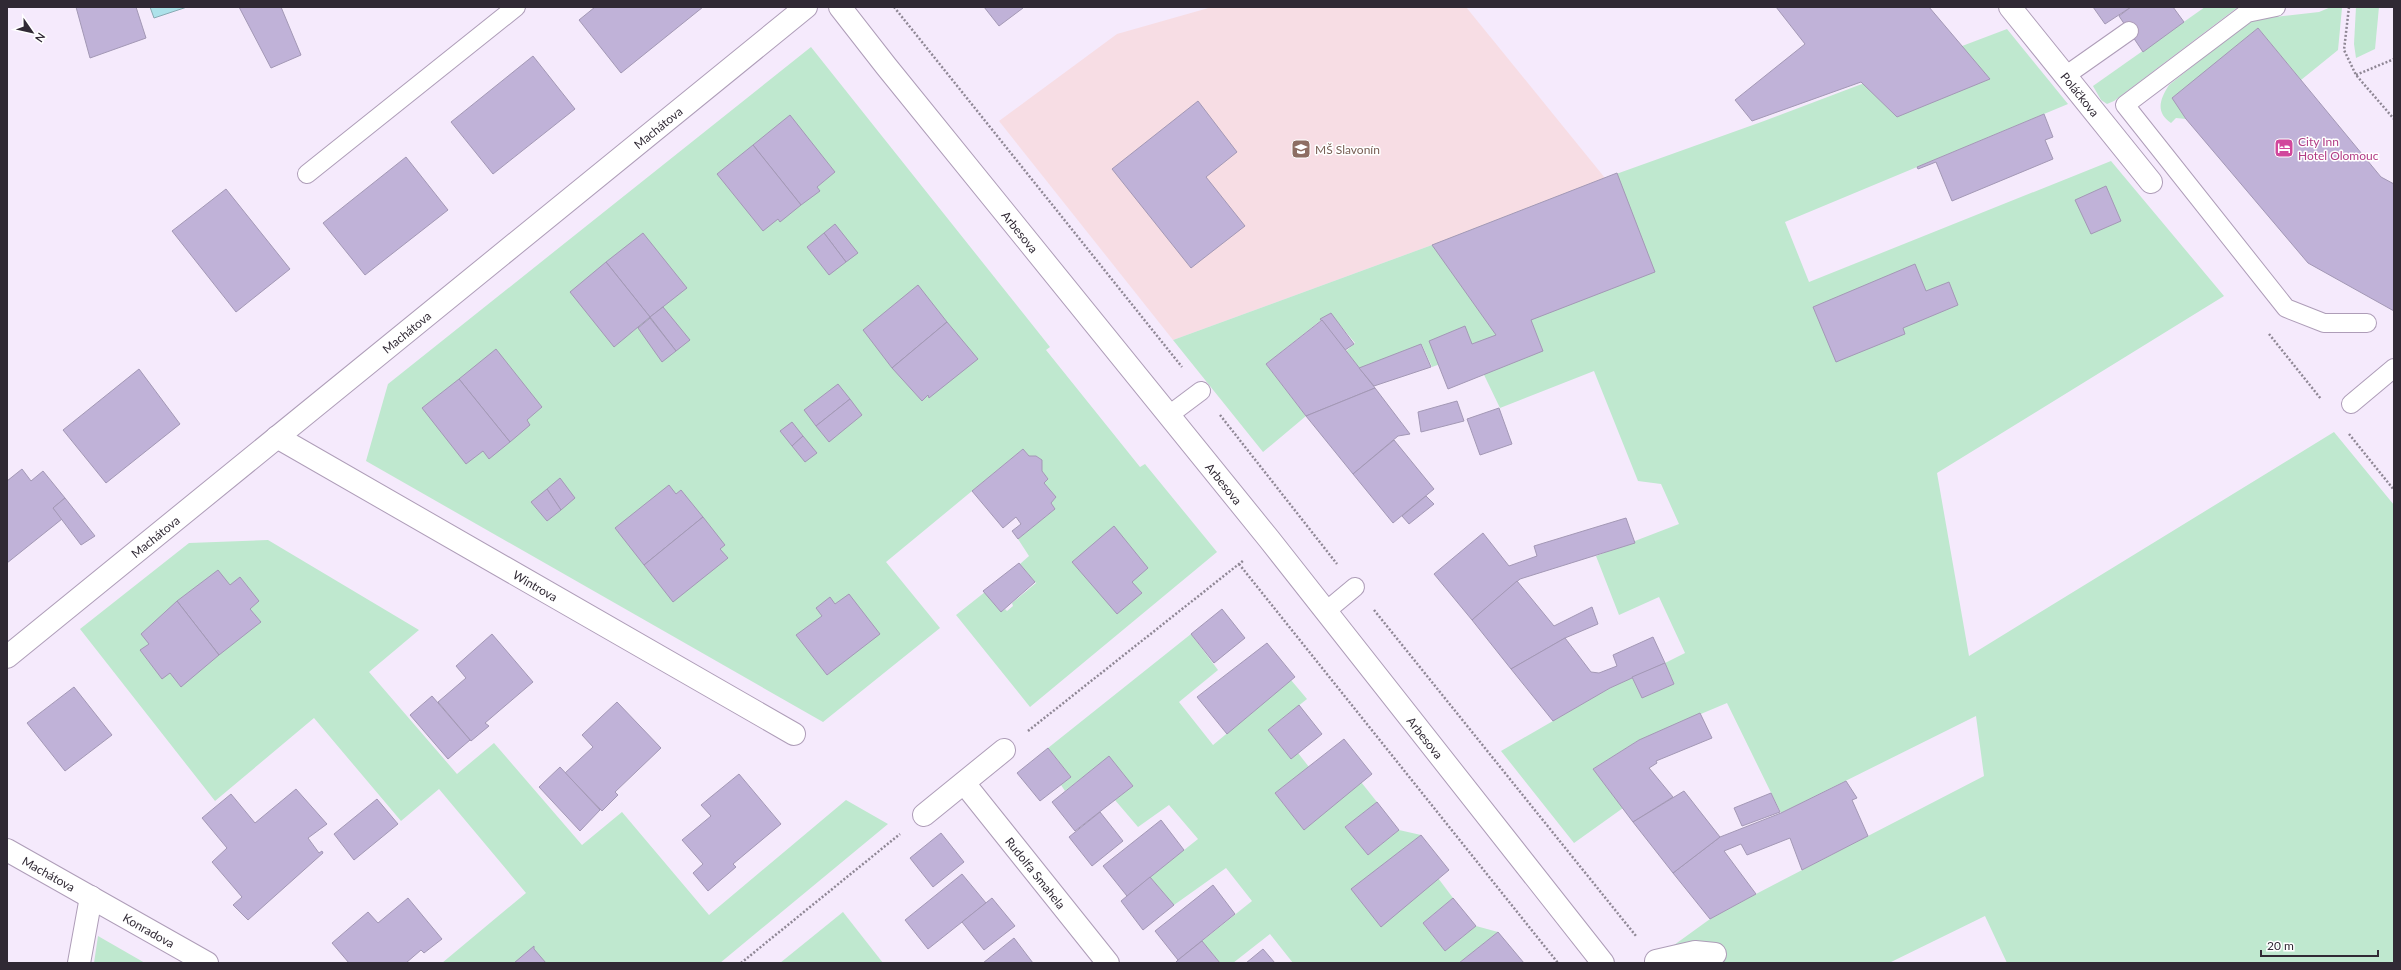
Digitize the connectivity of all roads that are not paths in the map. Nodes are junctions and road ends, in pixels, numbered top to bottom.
1 (516, 7) edge
2 (806, 7) edge
3 (840, 7) edge
4 (2010, 7) edge
5 (2276, 7) edge
6 (2129, 31) dead end
7 (2066, 76) junction
8 (307, 174) dead end
9 (2151, 182) dead end
10 (2367, 323) dead end
11 (2394, 368) edge
12 (1201, 391) road end
13 (2351, 404) dead end
14 (1169, 415) junction
15 (277, 437) junction
16 (1355, 587) road end
17 (1325, 612) junction
18 (7, 657) edge
19 (794, 734) dead end
20 (1004, 750) road end
21 (964, 783) junction
22 (924, 815) road end
23 (7, 850) edge
24 (91, 897) junction
25 (1715, 954) dead end
26 (1655, 962) edge
27 (79, 963) edge
28 (207, 963) edge
29 (1108, 963) edge
30 (1603, 963) edge

1 - 8 lane
2 - 15 street, Machátova
3 - 14 street, Arbesova
4 - 7 street, Poláčkova
5 - 10 lane
6 - 7 lane
7 - 9 street, Poláčkova
11 - 13 lane
12 - 14 lane
14 - 17 street, Arbesova
15 - 18 street, Machátova
15 - 19 street, Wintrova
16 - 17 lane
17 - 30 street, Arbesova
20 - 21 street
21 - 22 street
21 - 29 street, Rudolfa Smahela
23 - 24 street, Machátova
24 - 27 street
24 - 28 street, Konradova
25 - 26 street

